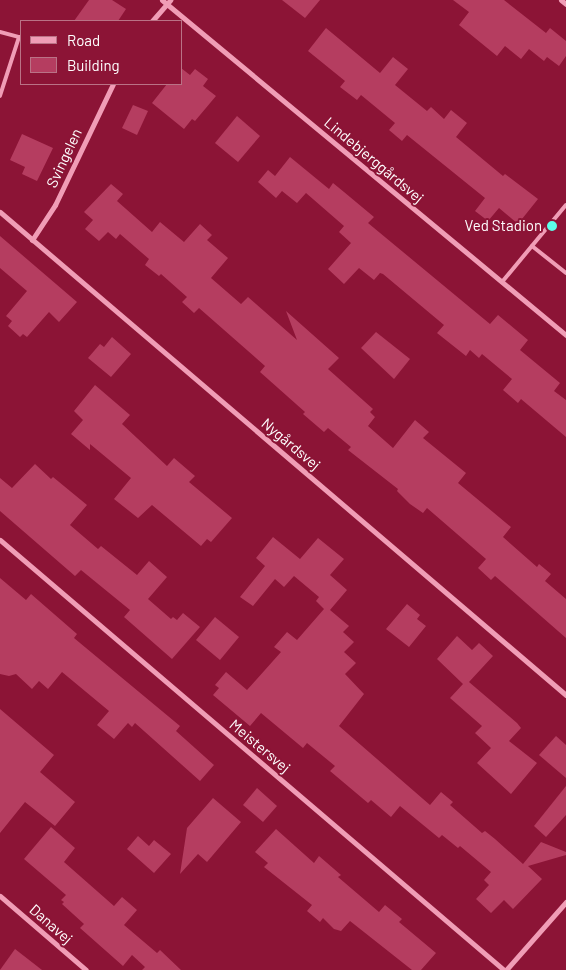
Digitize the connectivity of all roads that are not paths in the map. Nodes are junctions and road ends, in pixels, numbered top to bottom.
1 (561, 0) edge
2 (166, 1) edge
3 (566, 4) edge
4 (153, 20) edge
5 (0, 32) edge
6 (112, 85) edge
7 (0, 96) edge
8 (566, 205) edge
9 (0, 212) edge
10 (32, 240) junction
11 (532, 246) junction
12 (566, 273) edge
13 (502, 282) junction
14 (566, 336) edge
15 (0, 540) edge
16 (566, 695) edge
17 (0, 896) edge
18 (566, 902) edge
19 (86, 970) edge
20 (505, 970) edge

1 - 3 street
2 - 4 street
2 - 13 street, Lindebjerggårdsvej
5 - 7 lane
6 - 10 street, Svingelen
8 - 11 lane
9 - 10 street, Nygårdsvej
10 - 16 street, Nygårdsvej
11 - 12 lane
11 - 13 lane
13 - 14 street, Lindebjerggårdsvej
15 - 20 street, Meistersvej
17 - 19 street, Danavej
18 - 20 street

